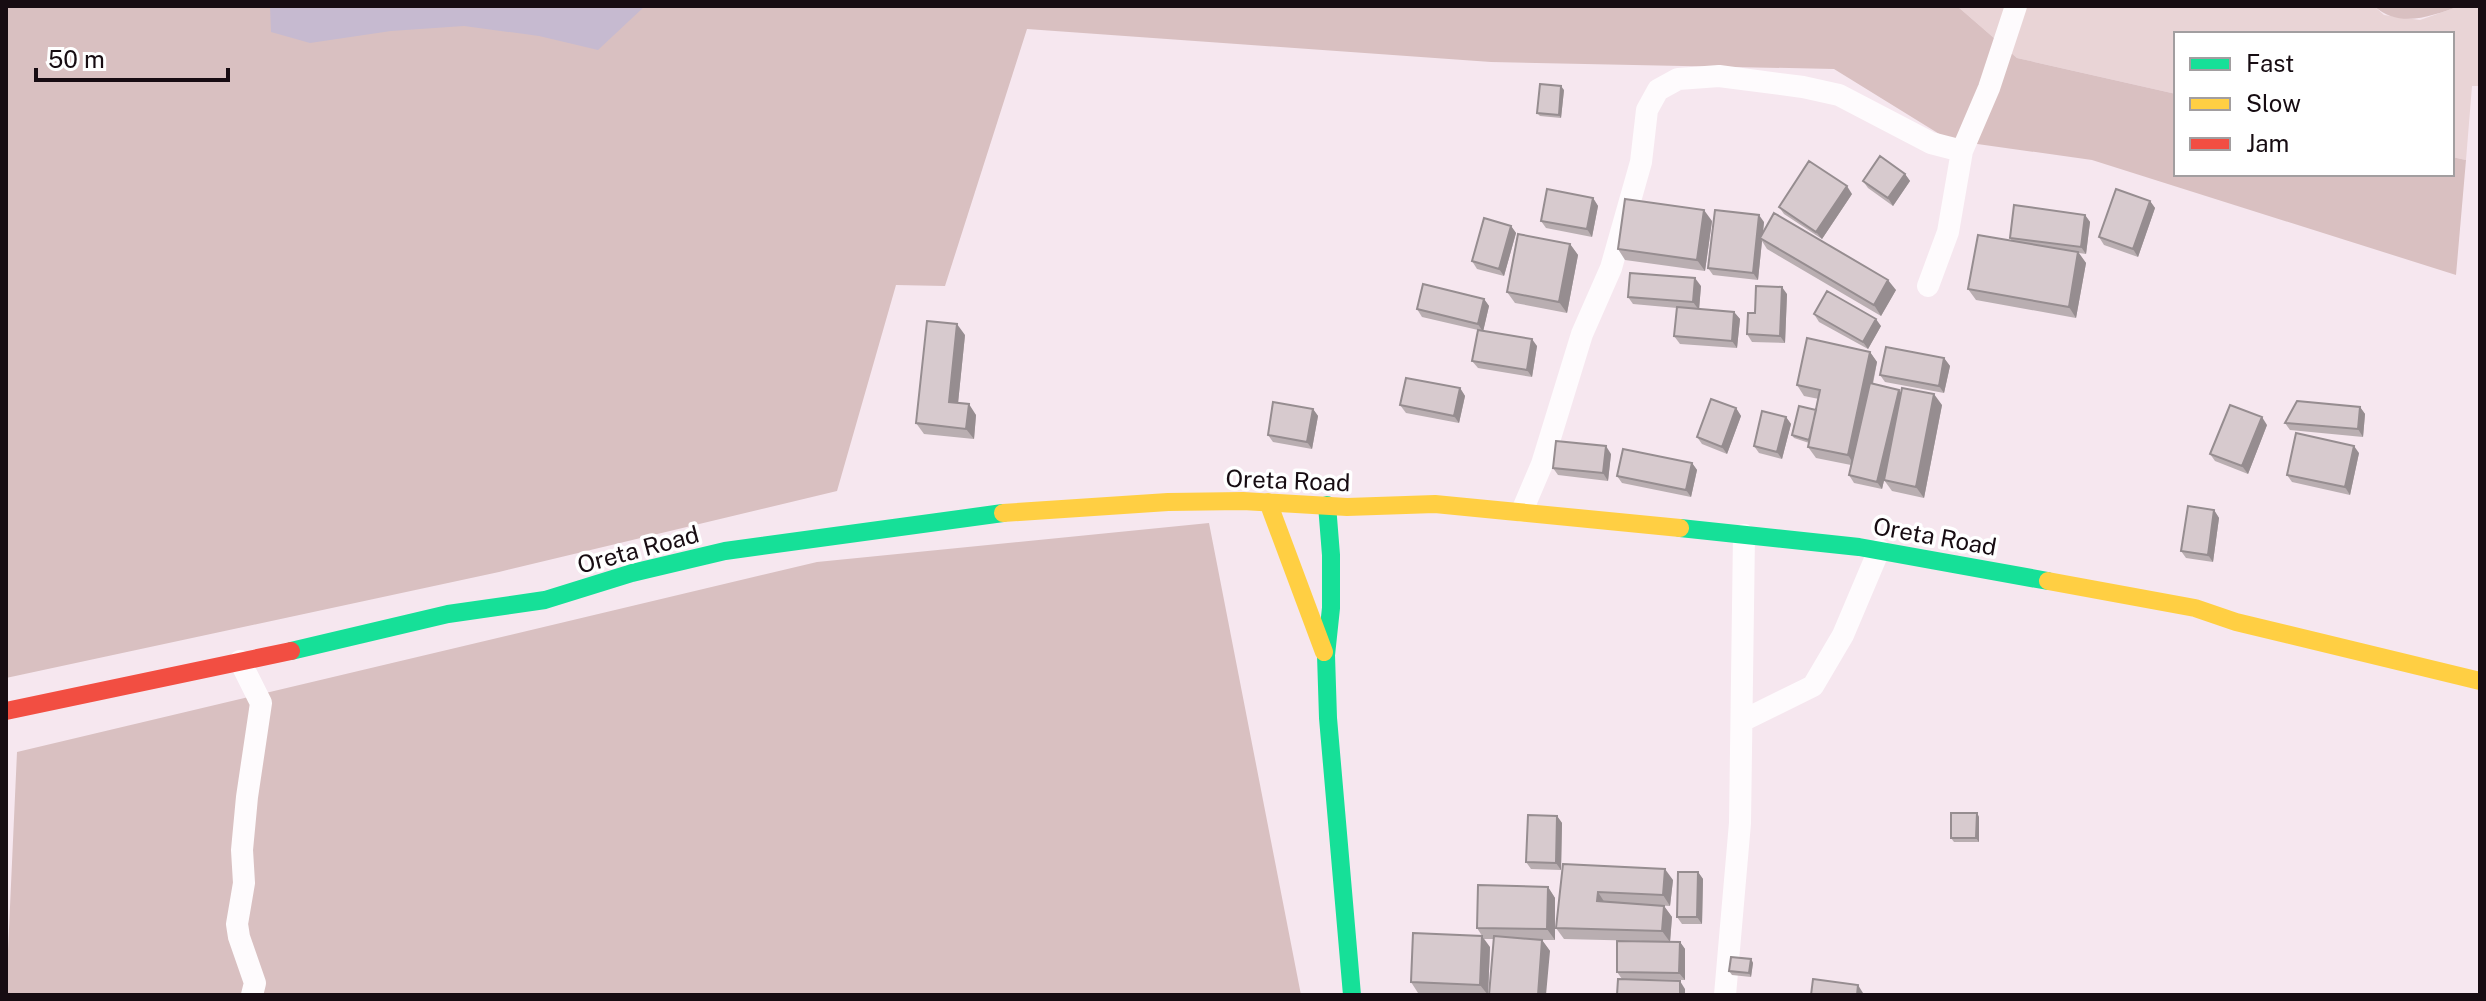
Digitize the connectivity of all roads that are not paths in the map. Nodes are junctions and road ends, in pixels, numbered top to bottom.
1 (2016, 6) edge
2 (1962, 151) junction
3 (1928, 286) dead end
4 (1268, 502) junction
5 (1327, 505) junction
6 (1522, 511) junction
7 (1744, 535) junction
8 (1879, 550) junction
9 (1326, 655) junction
10 (240, 661) junction
11 (2480, 681) edge
12 (6, 711) edge
13 (1742, 721) junction
14 (252, 995) edge
15 (1352, 995) edge
16 (1725, 995) edge

1 - 2 street
2 - 3 street
2 - 6 street
4 - 5 street, Oreta Road
4 - 9 street
4 - 10 street, Oreta Road
5 - 6 street, Oreta Road
5 - 9 street
6 - 7 street, Oreta Road
7 - 8 street, Oreta Road
7 - 13 street
8 - 11 street, Oreta Road
8 - 13 street
9 - 15 street
10 - 12 street, Oreta Road
10 - 14 street
13 - 16 street

